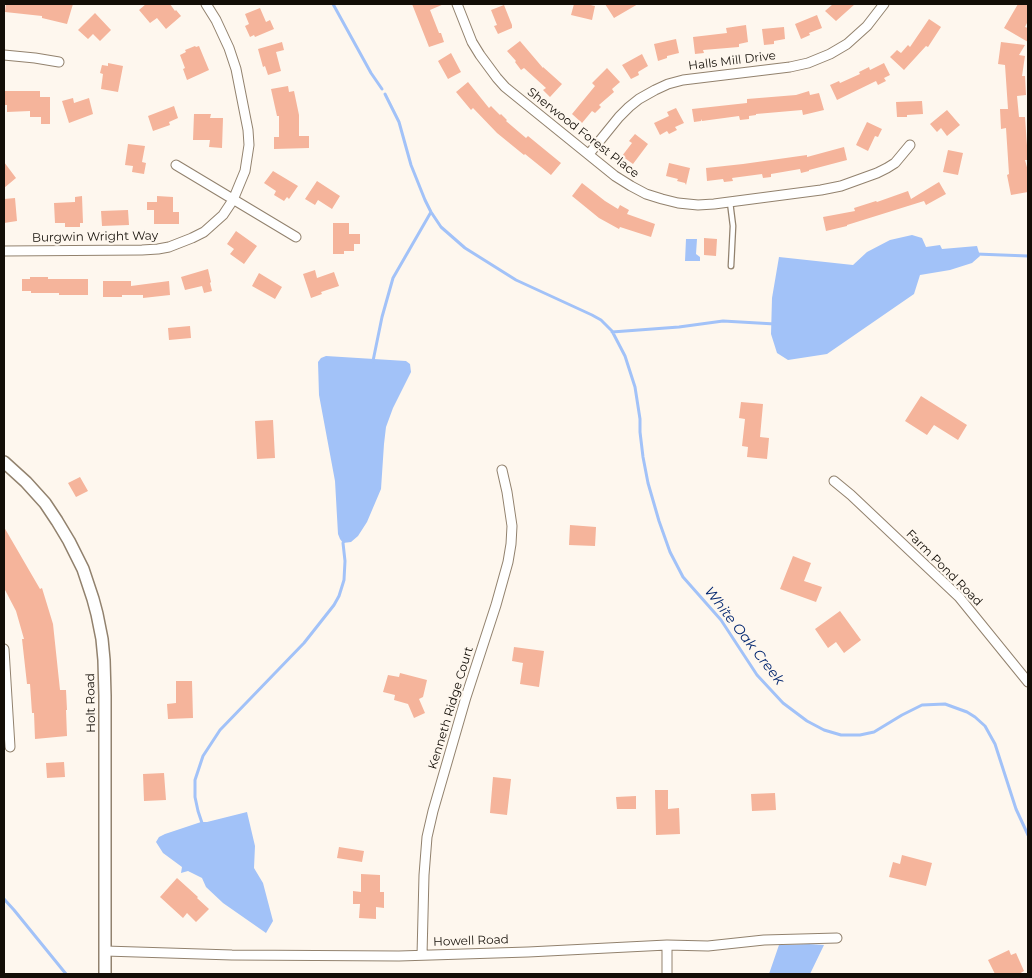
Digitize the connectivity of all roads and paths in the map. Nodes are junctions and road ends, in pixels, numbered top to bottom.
1 (206, 4) edge
2 (457, 4) edge
3 (884, 4) edge
4 (4, 55) edge
5 (59, 62) dead end
6 (910, 145) dead end
7 (589, 154) junction
8 (176, 165) dead end
9 (233, 200) junction
10 (730, 202) junction
11 (296, 237) dead end
12 (4, 251) edge
13 (731, 266) dead end
14 (4, 462) edge
15 (502, 470) dead end
16 (834, 481) dead end
17 (4, 649) edge
18 (1028, 682) edge
19 (10, 747) dead end
20 (837, 938) dead end
21 (667, 945) junction
22 (105, 951) junction
23 (422, 955) junction
24 (105, 974) edge
25 (667, 974) edge

1 - 9 street, Burgwin Wright Way
2 - 7 street, Sherwood Forest Place
3 - 7 street, Halls Mill Drive
4 - 5 street
6 - 10 street, Sherwood Forest Place
7 - 10 street, Sherwood Forest Place
8 - 9 street
9 - 11 street
9 - 12 street, Burgwin Wright Way
10 - 13 lane
14 - 22 street, Holt Road
15 - 23 street, Kenneth Ridge Court
16 - 18 street, Farm Pond Road
17 - 19 street
20 - 21 street, Howell Road
21 - 23 street, Howell Road
21 - 25 street
22 - 23 street, Howell Road
22 - 24 street, Holt Road

